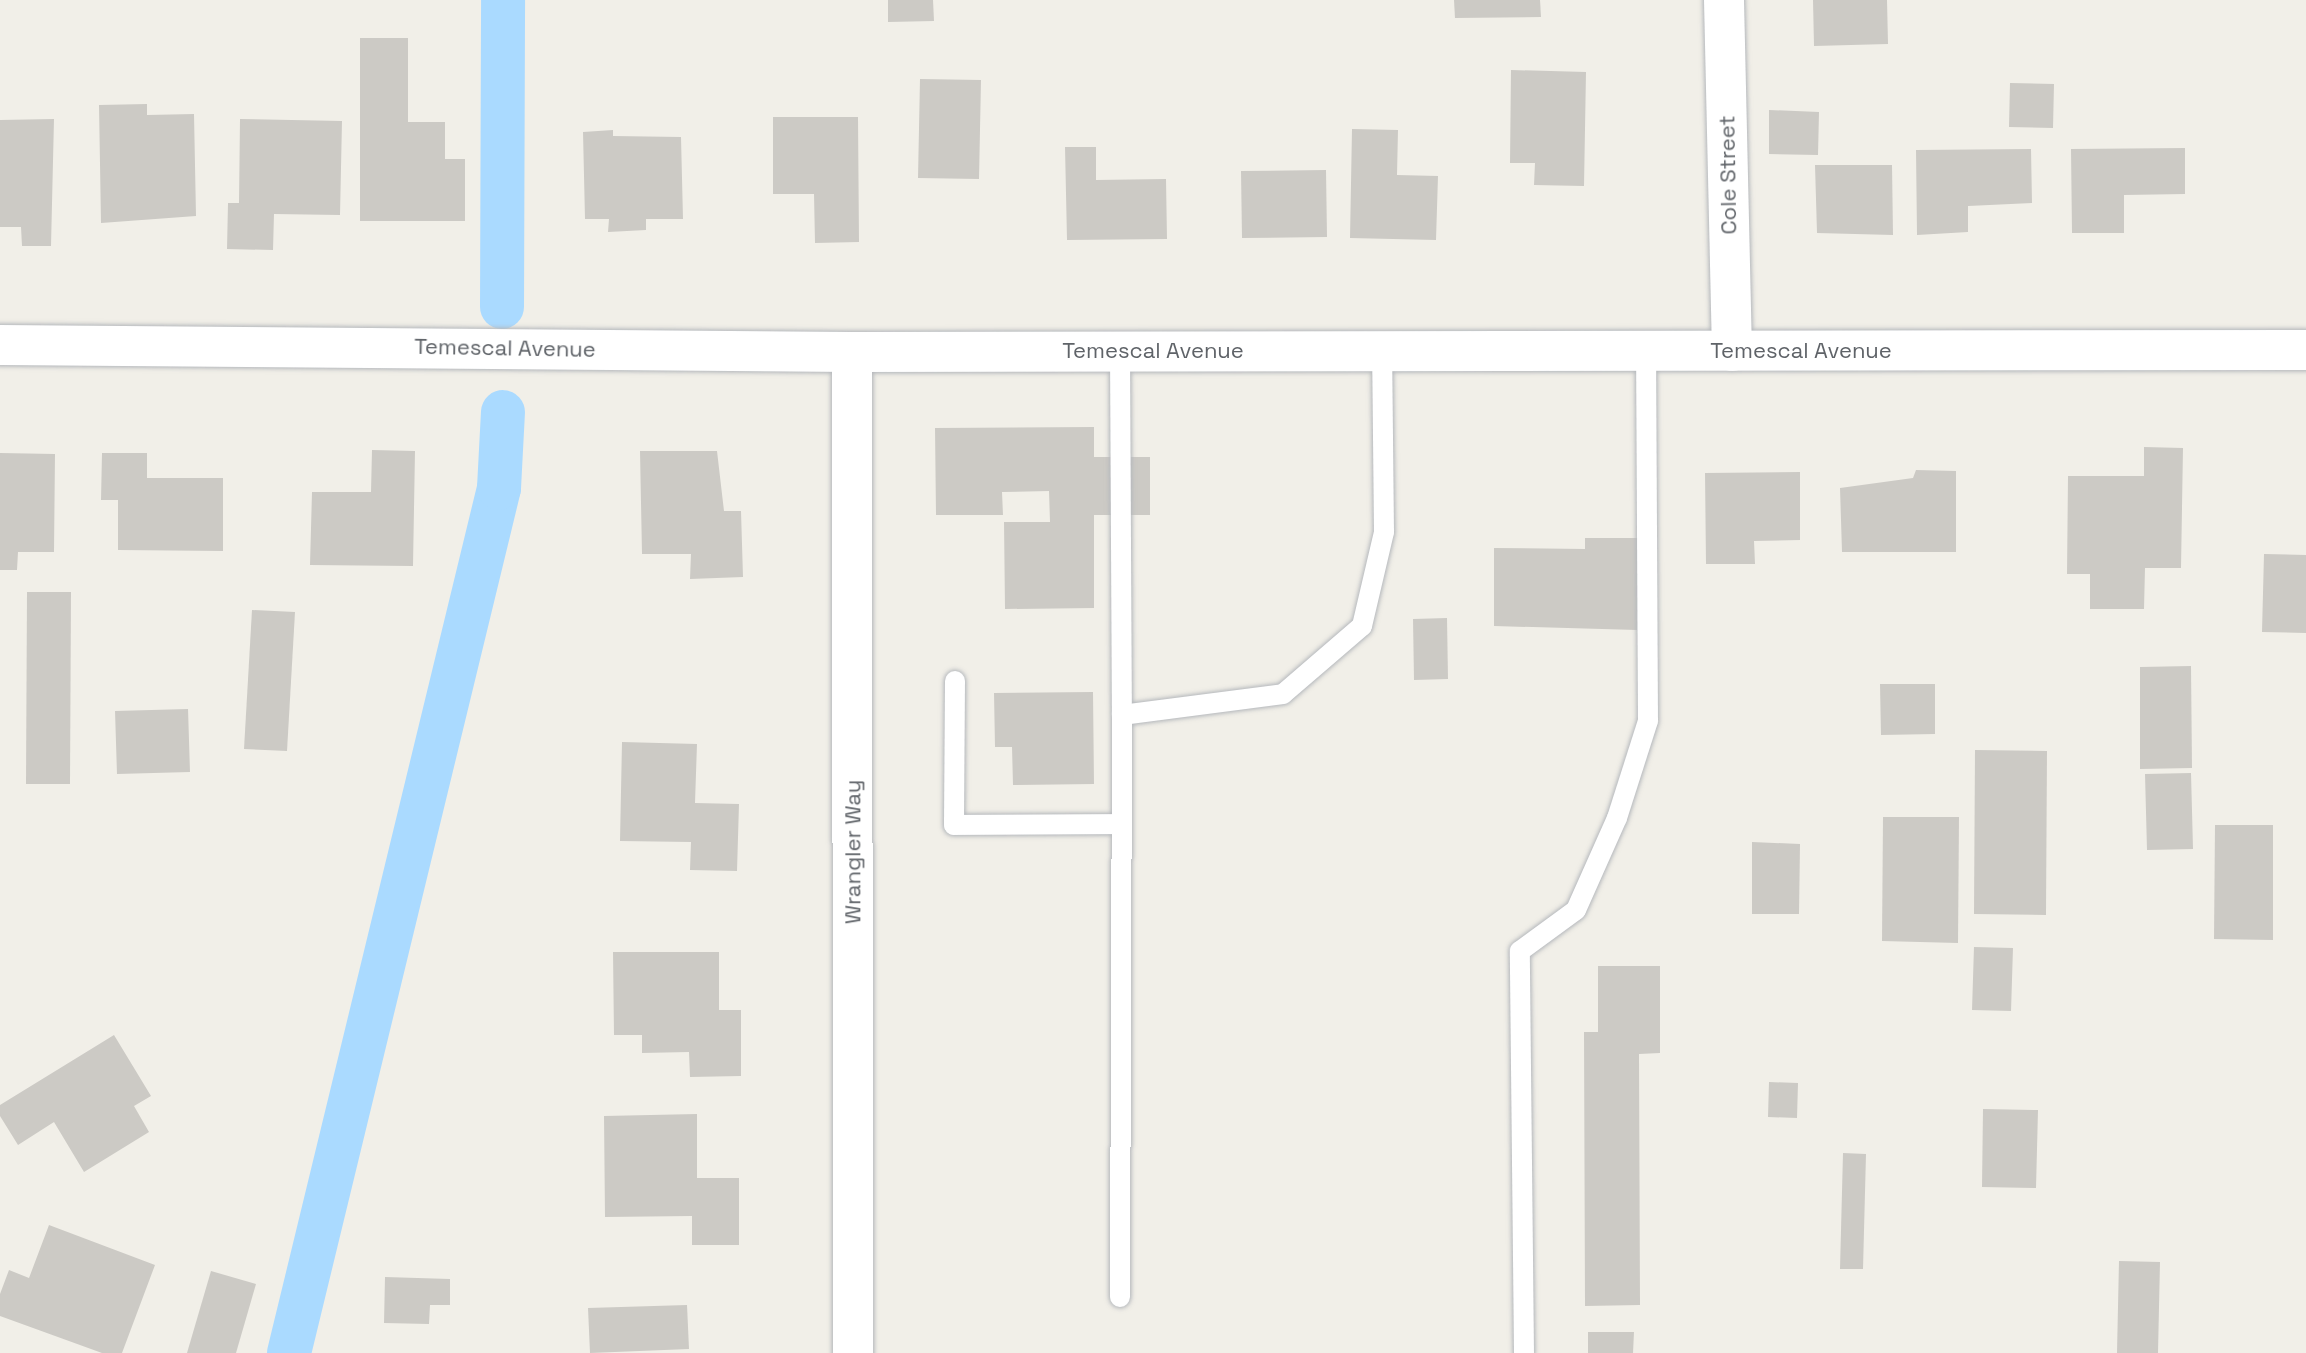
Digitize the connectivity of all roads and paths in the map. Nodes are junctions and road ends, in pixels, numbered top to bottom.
1 (1724, 0) edge
2 (0, 345) edge
3 (2306, 350) edge
4 (1120, 351) junction
5 (1382, 351) junction
6 (1646, 351) junction
7 (1732, 351) junction
8 (852, 352) junction
9 (955, 681) dead end
10 (1122, 715) junction
11 (1122, 824) junction
12 (1120, 1297) dead end
13 (853, 1353) edge
14 (1524, 1353) edge

1 - 7 street, Cole Street
2 - 8 street, Temescal Avenue
3 - 7 street, Temescal Avenue
4 - 5 street, Temescal Avenue
4 - 8 street, Temescal Avenue
4 - 10 lane
5 - 6 street, Temescal Avenue
5 - 10 lane
6 - 7 street, Temescal Avenue
6 - 14 lane
8 - 13 street, Wrangler Way
9 - 11 lane
10 - 11 lane
11 - 12 lane

